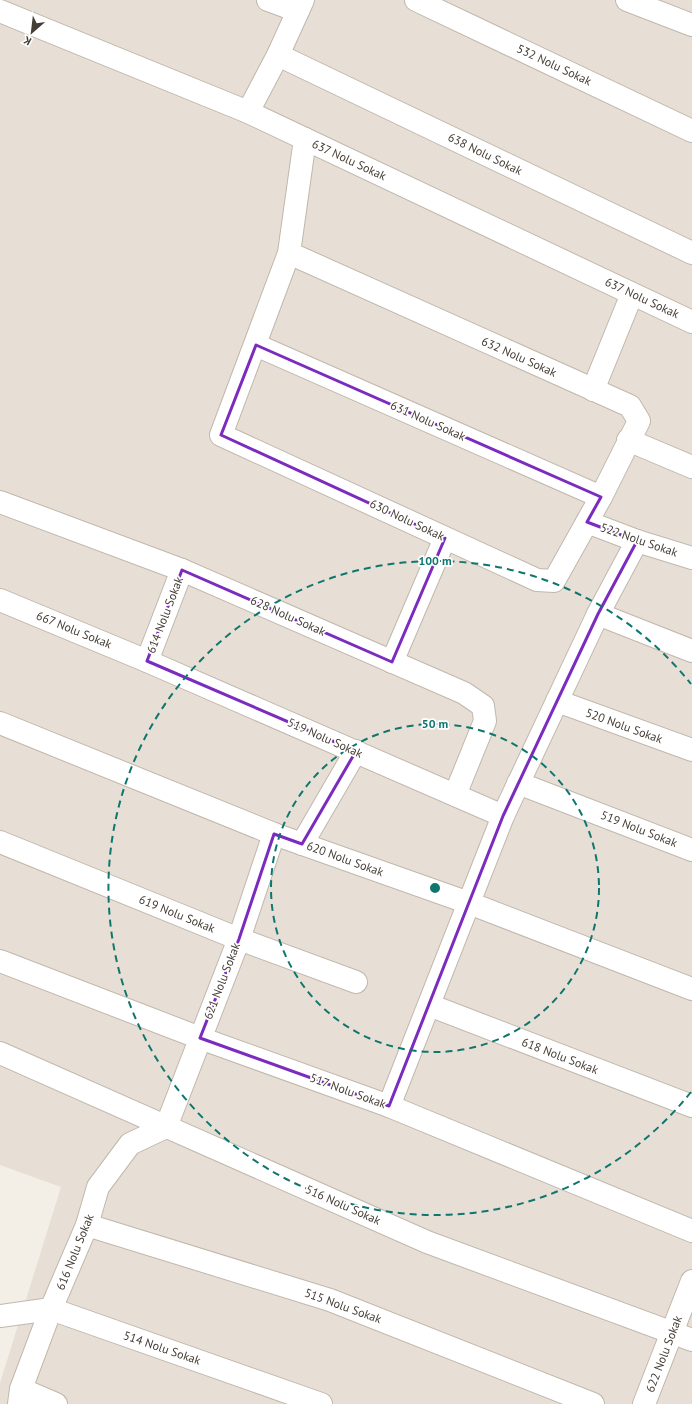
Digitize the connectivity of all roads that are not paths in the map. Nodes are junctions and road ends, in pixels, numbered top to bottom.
1 (268, 0) edge
2 (416, 0) edge
3 (627, 0) edge
4 (300, 6) edge
5 (0, 11) edge
6 (692, 25) edge
7 (278, 55) junction
8 (248, 112) junction
9 (692, 131) edge
10 (305, 139) junction
11 (289, 253) junction
12 (692, 253) edge
13 (632, 294) junction
14 (692, 322) edge
15 (256, 345) junction
16 (593, 390) junction
17 (628, 440) junction
18 (692, 467) edge
19 (600, 497) junction
20 (0, 502) edge
21 (587, 522) junction
22 (445, 538) junction
23 (637, 541) junction
24 (692, 558) edge
25 (182, 570) junction
26 (0, 600) edge
27 (598, 614) junction
28 (692, 651) edge
29 (147, 661) junction
30 (392, 662) junction
31 (557, 701) junction
32 (0, 723) edge
33 (692, 750) edge
34 (356, 751) junction
35 (518, 783) junction
36 (455, 795) junction
37 (503, 816) junction
38 (274, 834) junction
39 (0, 842) edge
40 (302, 844) junction
41 (692, 850) edge
42 (469, 903) junction
43 (239, 939) junction
44 (0, 961) edge
45 (356, 982) dead end
46 (692, 989) edge
47 (428, 1005) junction
48 (200, 1038) junction
49 (0, 1053) edge
50 (389, 1106) junction
51 (692, 1106) edge
52 (166, 1127) junction
53 (87, 1225) junction
54 (692, 1231) edge
55 (692, 1281) edge
56 (51, 1309) junction
57 (0, 1316) edge
58 (672, 1333) junction
59 (692, 1340) edge
60 (20, 1396) edge
61 (56, 1404) edge
62 (320, 1404) edge
63 (593, 1404) edge
64 (644, 1404) edge

1 - 4 street
2 - 9 street, 532 Nolu Sokak
3 - 6 street
4 - 7 street
5 - 8 street, 637 Nolu Sokak
7 - 8 street
7 - 12 street, 638 Nolu Sokak
8 - 10 street, 637 Nolu Sokak
10 - 11 street
10 - 13 street, 637 Nolu Sokak
11 - 15 street
11 - 16 street, 632 Nolu Sokak
13 - 14 street, 637 Nolu Sokak
13 - 16 street
15 - 19 street, 631 Nolu Sokak
15 - 22 street, 630 Nolu Sokak
16 - 17 street, 632 Nolu Sokak
17 - 18 street
17 - 19 street, 632 Nolu Sokak
19 - 21 street, 632 Nolu Sokak
20 - 25 street, 628 Nolu Sokak
21 - 22 street, 630 Nolu Sokak
21 - 23 street, 522 Nolu Sokak
22 - 30 street
23 - 24 street, 522 Nolu Sokak
23 - 27 street
25 - 29 street, 614 Nolu Sokak
25 - 30 street, 628 Nolu Sokak
26 - 29 street, 667 Nolu Sokak
27 - 28 street
27 - 31 street
29 - 34 street, 519 Nolu Sokak
30 - 36 street, 628 Nolu Sokak
31 - 33 street, 520 Nolu Sokak
31 - 35 street
32 - 38 street, 620 Nolu Sokak
34 - 36 street, 519 Nolu Sokak
34 - 40 street
35 - 37 street
35 - 41 street, 519 Nolu Sokak
36 - 37 street, 519 Nolu Sokak
37 - 42 street
38 - 40 street, 620 Nolu Sokak
38 - 43 street, 621 Nolu Sokak
39 - 43 street, 619 Nolu Sokak
40 - 42 street, 620 Nolu Sokak
42 - 46 street, 620 Nolu Sokak
42 - 47 street
43 - 45 street, 619 Nolu Sokak
43 - 48 street, 621 Nolu Sokak
44 - 48 street, 517 Nolu Sokak
47 - 50 street
47 - 51 street, 618 Nolu Sokak
48 - 50 street, 517 Nolu Sokak
48 - 52 street, 621 Nolu Sokak
49 - 52 street, 516 Nolu Sokak
50 - 54 street, 517 Nolu Sokak
52 - 53 street, 616 Nolu Sokak
52 - 58 street, 516 Nolu Sokak
53 - 56 street, 616 Nolu Sokak
53 - 63 street, 515 Nolu Sokak
55 - 58 street, 622 Nolu Sokak
56 - 57 street, 514 Nolu Sokak
56 - 60 street, 616 Nolu Sokak
56 - 62 street, 514 Nolu Sokak
58 - 59 street, 516 Nolu Sokak
58 - 64 street, 622 Nolu Sokak
60 - 61 street

